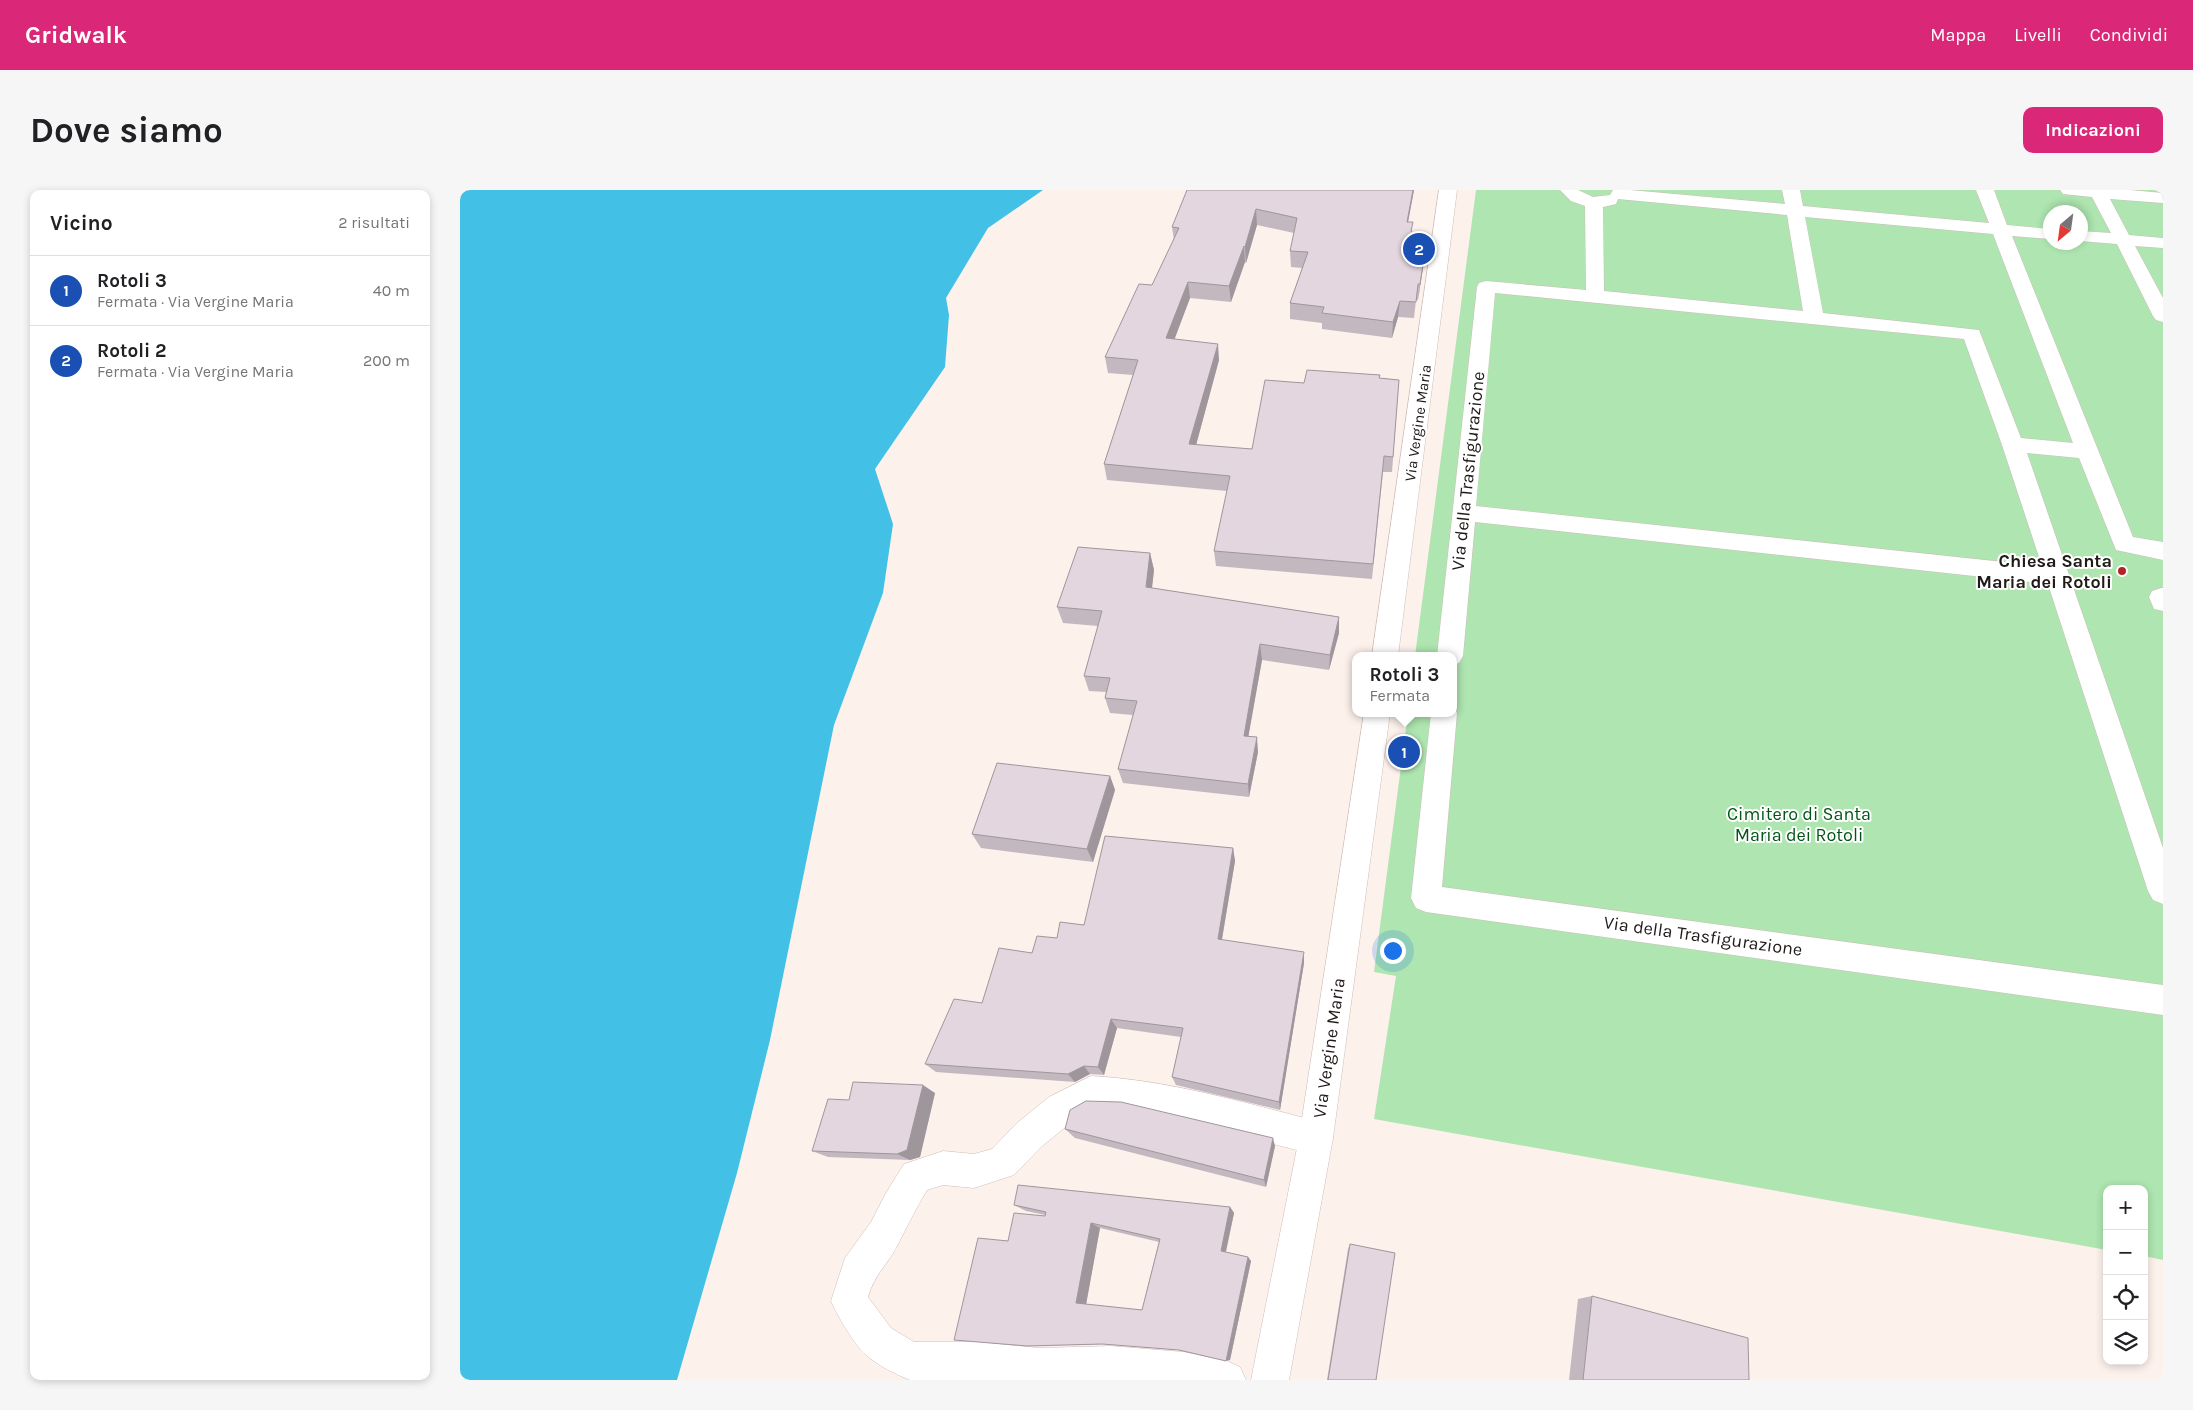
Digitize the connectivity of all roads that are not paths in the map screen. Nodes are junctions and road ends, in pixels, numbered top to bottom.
1 (1448, 190) edge
2 (1568, 190) edge
3 (1791, 190) edge
4 (1985, 190) edge
5 (2069, 190) edge
6 (2098, 191) edge
7 (1619, 192) edge
8 (2163, 198) edge
9 (1594, 202) junction
10 (1795, 210) junction
11 (2001, 229) junction
12 (2043, 233) edge
13 (2088, 237) edge
14 (2123, 240) junction
15 (2163, 244) edge
16 (1595, 296) junction
17 (2163, 316) edge
18 (1814, 318) junction
19 (2013, 445) junction
20 (2088, 451) junction
21 (1464, 513) junction
22 (2163, 551) edge
23 (2057, 576) junction
24 (2163, 597) edge
25 (2163, 602) edge
26 (1386, 652) edge
27 (1450, 652) edge
28 (1376, 717) edge
29 (1444, 717) edge
30 (2163, 891) edge
31 (2163, 1000) edge
32 (1316, 1138) junction
33 (1227, 1380) edge
34 (1270, 1380) edge

1 - 26 main road, Via Vergine Maria
2 - 9 main road
3 - 10 main road
4 - 11 main road
5 - 6 main road
6 - 8 main road
6 - 14 main road
7 - 9 main road
7 - 10 main road
9 - 16 main road
10 - 11 main road
10 - 18 main road
11 - 12 main road
11 - 20 main road
13 - 14 main road
14 - 15 main road
14 - 17 main road
16 - 18 main road
16 - 21 main road, Via della Trasfigurazione
18 - 19 main road
19 - 20 main road
19 - 23 main road
20 - 22 main road
21 - 23 main road
21 - 27 main road, Via della Trasfigurazione
23 - 30 main road
24 - 25 main road
28 - 32 main road, Via Vergine Maria
29 - 31 main road, Via della Trasfigurazione
32 - 33 main road
32 - 34 main road, Via Vergine Maria

